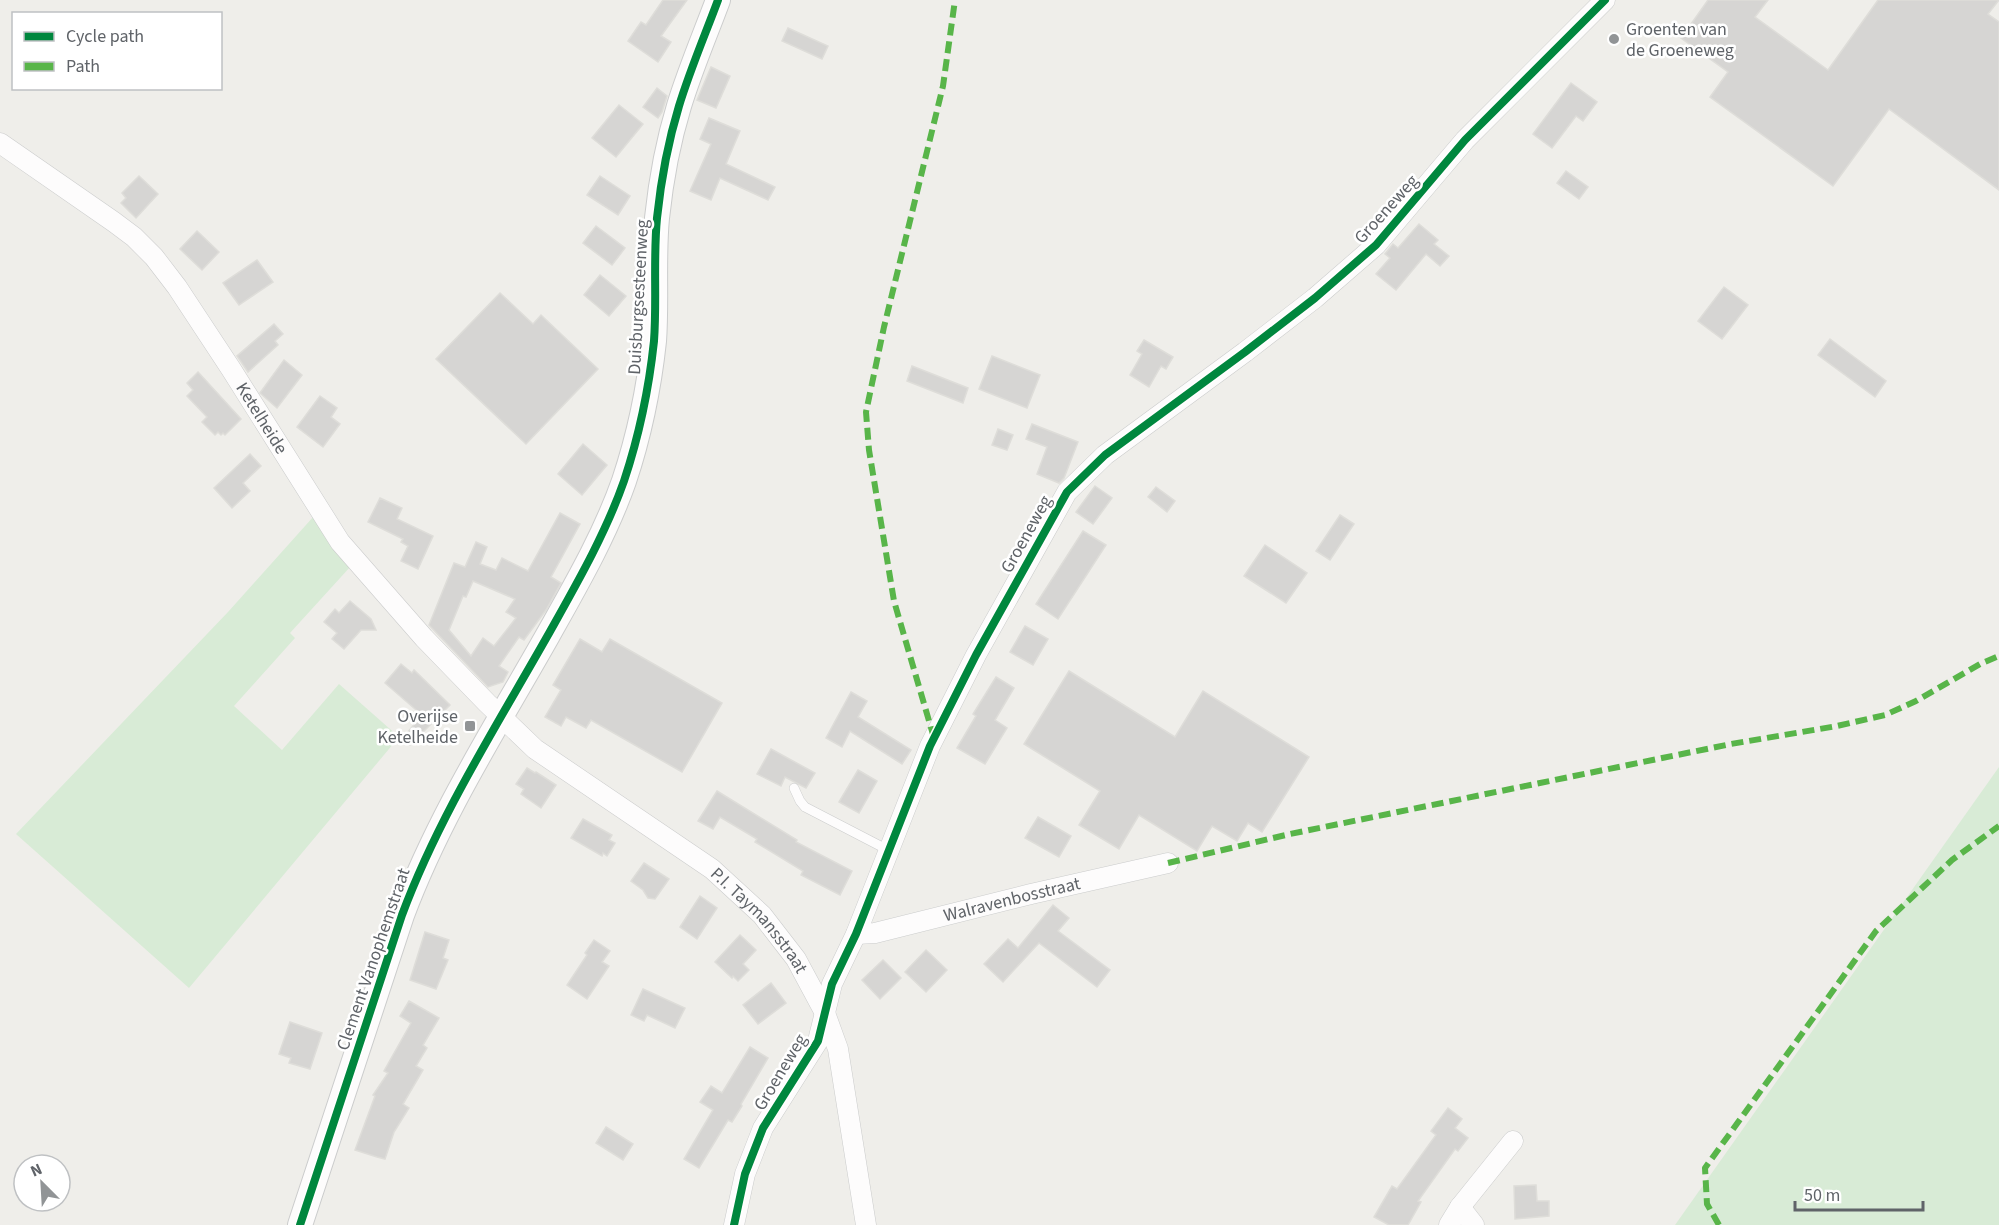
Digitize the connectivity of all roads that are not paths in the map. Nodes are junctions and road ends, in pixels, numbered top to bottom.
1 (718, 0) edge
2 (1605, 0) edge
3 (0, 143) edge
4 (502, 715) junction
5 (794, 788) dead end
6 (890, 851) junction
7 (1168, 862) dead end
8 (856, 934) junction
9 (825, 1013) junction
10 (1513, 1141) dead end
11 (1460, 1207) junction
12 (300, 1225) edge
13 (734, 1225) edge
14 (866, 1225) edge
15 (1449, 1225) edge
16 (1474, 1225) edge

1 - 4 street, Duisburgsesteenweg
2 - 6 street, Groeneweg
3 - 4 street, Ketelheide
4 - 9 street, P.I. Taymansstraat
4 - 12 street, Clement Vanophemstraat
5 - 6 lane
6 - 8 street, Groeneweg
7 - 8 street, Walravenbosstraat
8 - 9 street, Groeneweg
9 - 13 street, Groeneweg
9 - 14 street, P.I. Taymansstraat
10 - 11 street
11 - 15 street
11 - 16 street

